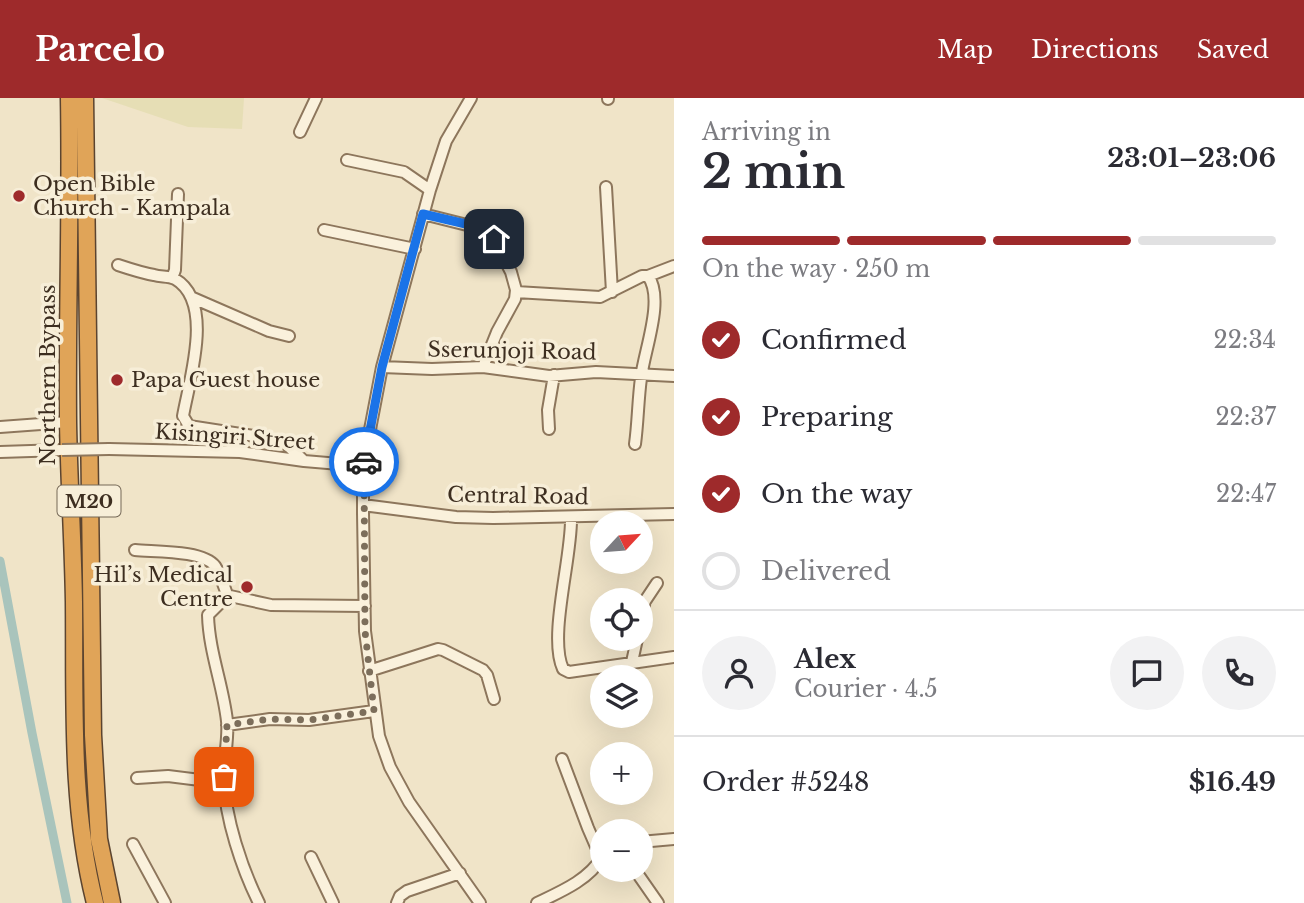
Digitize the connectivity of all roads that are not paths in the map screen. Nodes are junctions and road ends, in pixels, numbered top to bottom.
1 (69, 98) edge
2 (85, 98) edge
3 (316, 98) edge
4 (471, 98) edge
5 (300, 132) dead end
6 (347, 160) dead end
7 (606, 187) dead end
8 (430, 190) junction
9 (178, 194) dead end
10 (423, 214) junction
11 (324, 230) dead end
12 (415, 249) junction
13 (118, 265) dead end
14 (674, 266) edge
15 (648, 276) junction
16 (172, 278) junction
17 (516, 292) junction
18 (612, 292) junction
19 (193, 298) junction
20 (289, 337) dead end
21 (382, 367) junction
22 (483, 367) junction
23 (642, 373) junction
24 (554, 376) junction
25 (674, 376) edge
26 (68, 422) junction
27 (0, 427) edge
28 (549, 429) dead end
29 (635, 444) dead end
30 (0, 452) edge
31 (304, 461) junction
32 (363, 466) junction
33 (363, 505) junction
34 (674, 514) edge
35 (571, 518) junction
36 (135, 550) dead end
37 (657, 583) dead end
38 (653, 589) edge
39 (229, 597) junction
40 (365, 606) junction
41 (634, 651) edge
42 (674, 657) edge
43 (632, 662) junction
44 (369, 671) junction
45 (494, 699) dead end
46 (374, 711) junction
47 (227, 725) junction
48 (562, 759) dead end
49 (136, 778) dead end
50 (224, 783) junction
51 (590, 834) edge
52 (674, 839) edge
53 (653, 841) edge
54 (133, 844) dead end
55 (311, 857) dead end
56 (460, 873) junction
57 (590, 873) edge
58 (643, 882) edge
59 (95, 903) edge
60 (112, 903) edge
61 (165, 903) edge
62 (259, 903) edge
63 (333, 903) edge
64 (397, 903) edge
65 (480, 903) edge
66 (537, 903) edge
67 (658, 903) edge

1 - 26 highway, Northern Bypass / M20
2 - 60 highway, Northern Bypass / M20
3 - 5 street
4 - 8 street
6 - 8 street
7 - 18 street
8 - 10 street
9 - 16 street
10 - 12 street
10 - 17 street
11 - 12 street
12 - 21 street
13 - 16 street
14 - 15 street
15 - 18 street
15 - 23 street
16 - 19 street
17 - 18 street
17 - 22 street
19 - 20 street
19 - 31 street
21 - 22 street, Sserunjoji Road
21 - 32 street
22 - 24 street, Sserunjoji Road
23 - 24 street, Sserunjoji Road
23 - 25 street, Sserunjoji Road
23 - 29 street
24 - 28 street
26 - 27 street
26 - 59 highway, Northern Bypass / M20
30 - 31 street, Kisingiri Street, bridge
31 - 32 street, Kisingiri Street
32 - 33 street
33 - 35 street, Central Road
33 - 40 street
34 - 35 street, Central Road
35 - 43 street
36 - 39 street
37 - 38 street
39 - 40 street
39 - 47 street
40 - 44 street
41 - 43 street
42 - 43 street
44 - 45 street
44 - 46 street
46 - 47 street
46 - 56 street
47 - 50 street
48 - 51 street
49 - 50 street
50 - 62 street
52 - 53 street
54 - 61 street
55 - 63 street
56 - 64 street
56 - 65 street
57 - 66 street
58 - 67 street

